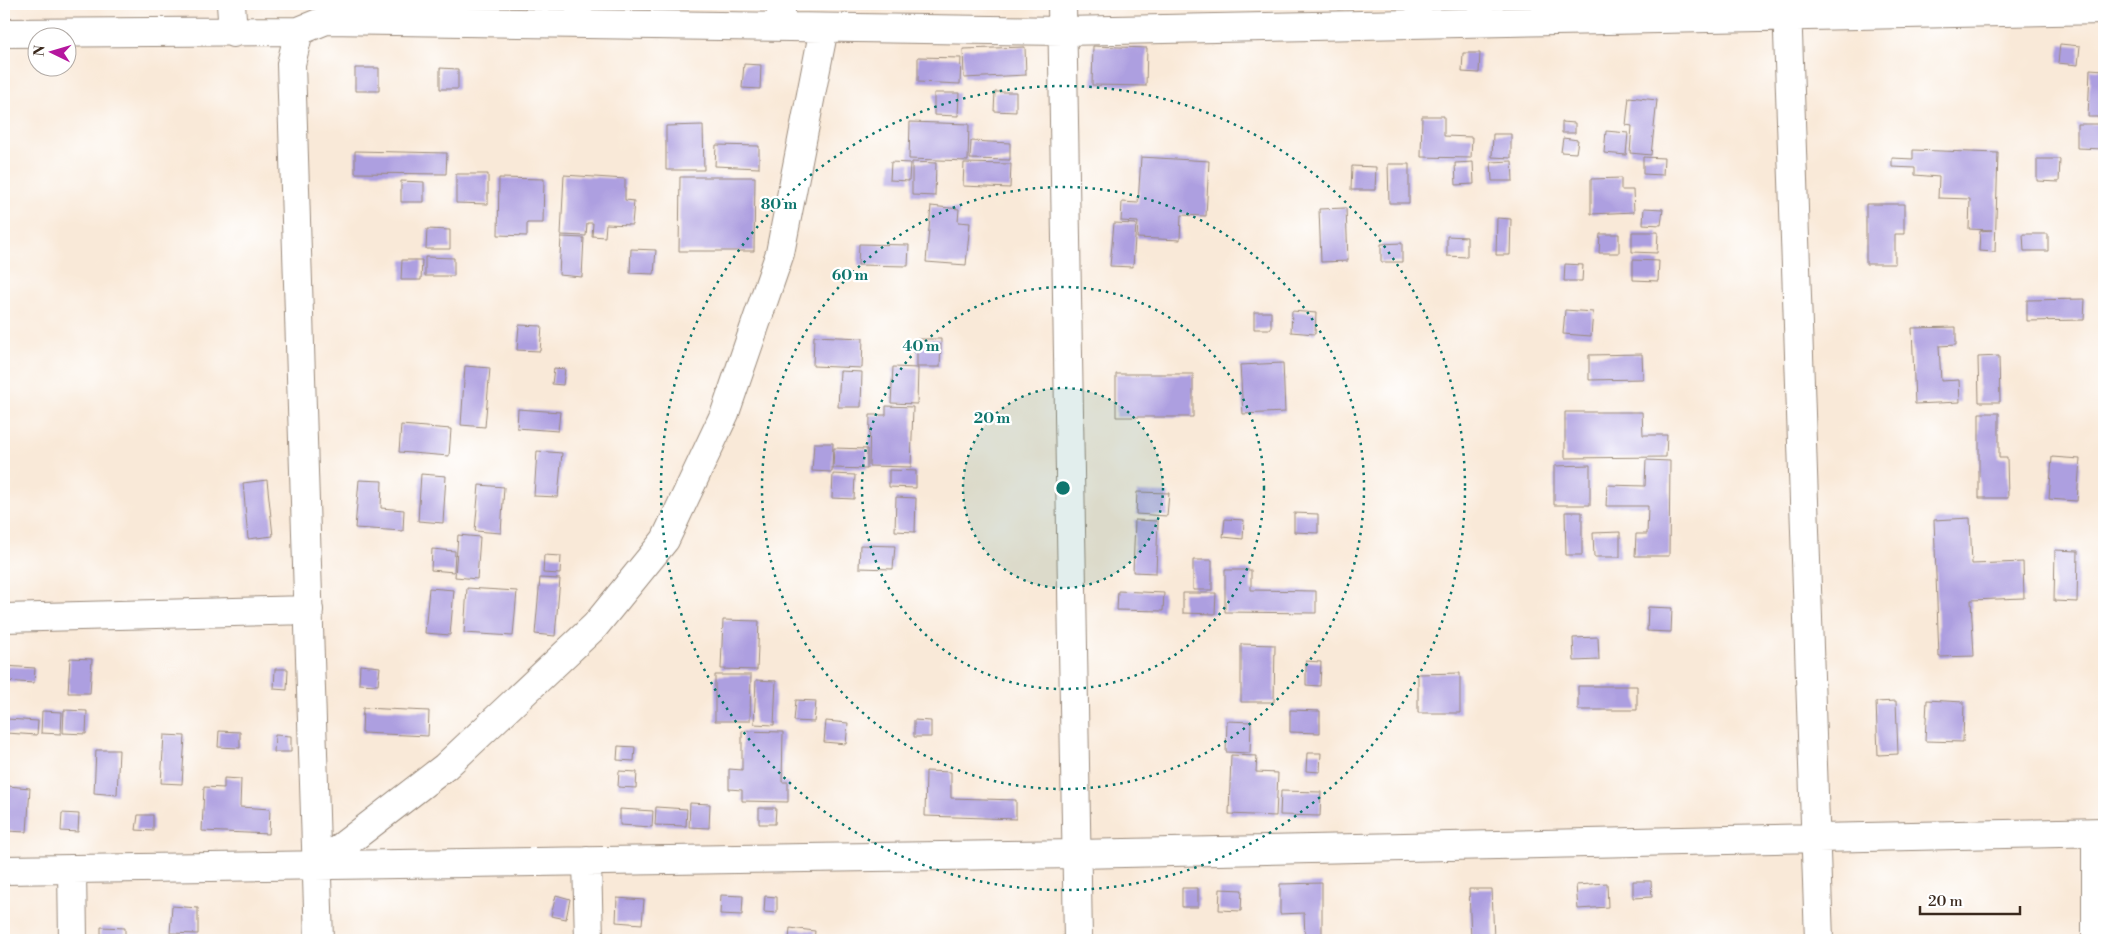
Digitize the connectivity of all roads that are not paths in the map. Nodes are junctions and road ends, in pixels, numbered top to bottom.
1 (231, 4) edge
2 (1062, 4) edge
3 (1787, 10) edge
4 (2104, 10) edge
5 (1538, 13) edge
6 (781, 15) edge
7 (824, 28) junction
8 (299, 31) junction
9 (1064, 31) junction
10 (4, 33) edge
11 (233, 33) junction
12 (309, 610) junction
13 (4, 618) edge
14 (2100, 832) edge
15 (1815, 838) junction
16 (1077, 854) junction
17 (587, 861) junction
18 (318, 865) junction
19 (72, 869) junction
20 (4, 870) edge
21 (72, 940) edge
22 (318, 940) edge
23 (589, 940) edge
24 (1078, 940) edge
25 (1819, 940) edge
26 (2096, 940) edge

1 - 11 street
2 - 9 street
3 - 4 street
3 - 5 street
3 - 15 street
5 - 9 street
6 - 7 street
6 - 8 street
7 - 9 street
7 - 18 street
8 - 11 street
8 - 12 street
9 - 16 street
10 - 11 street
12 - 13 street
12 - 18 street
14 - 15 street
14 - 26 street
15 - 16 street
15 - 25 street
16 - 17 street
16 - 24 street
17 - 18 street
17 - 23 street
18 - 19 street
18 - 22 street
19 - 20 street
19 - 21 street

